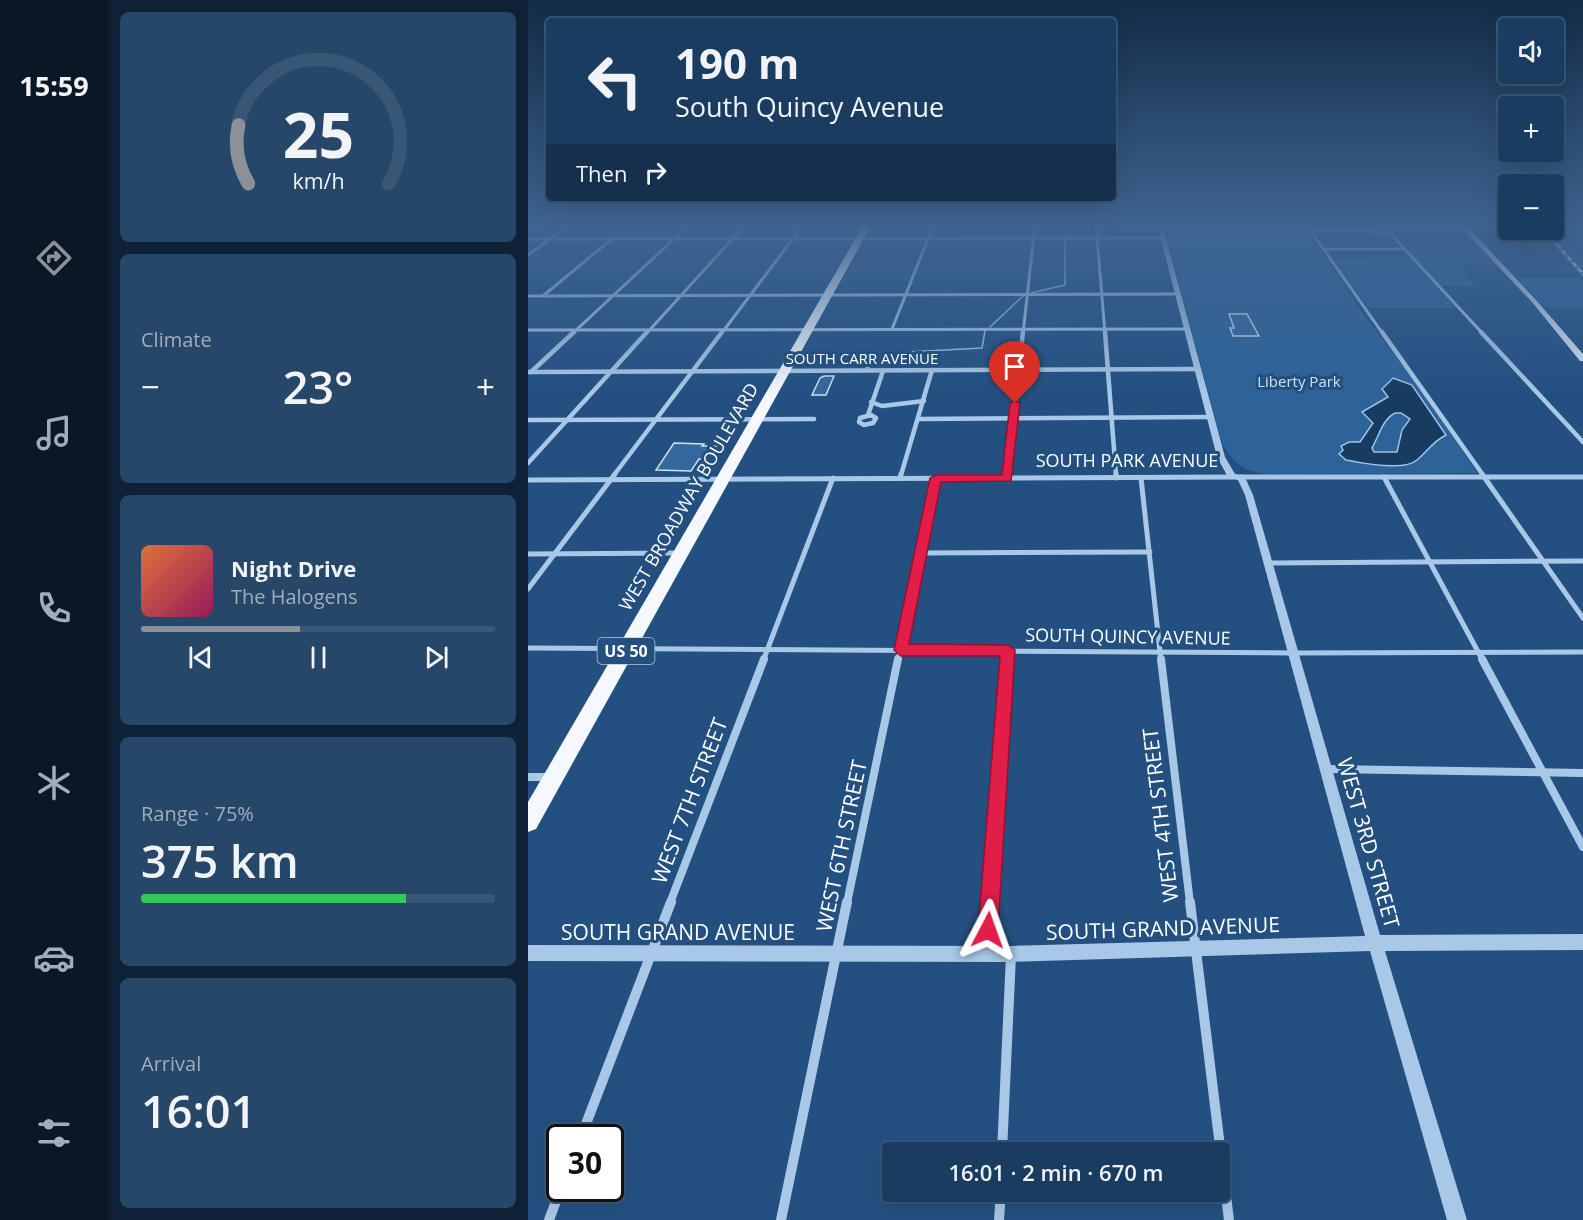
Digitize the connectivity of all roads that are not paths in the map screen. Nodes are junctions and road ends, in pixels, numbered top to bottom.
1 (561, 281) edge
2 (629, 281) edge
3 (694, 281) edge
4 (761, 281) edge
5 (837, 281) edge
6 (912, 281) edge
7 (1029, 281) edge
8 (1101, 281) edge
9 (1174, 281) edge
10 (1345, 281) edge
11 (1435, 281) edge
12 (1515, 281) edge
13 (1178, 294) junction
14 (681, 295) junction
15 (750, 295) junction
16 (829, 295) junction
17 (906, 295) junction
18 (1027, 295) junction
19 (1102, 295) junction
20 (528, 296) edge
21 (543, 296) junction
22 (613, 296) junction
23 (892, 329) junction
24 (1024, 329) junction
25 (1104, 329) junction
26 (1186, 329) junction
27 (528, 330) edge
28 (576, 330) junction
29 (650, 330) junction
30 (724, 330) junction
31 (809, 330) junction
32 (1583, 359) edge
33 (1107, 369) junction
34 (1197, 369) junction
35 (883, 370) junction
36 (932, 370) junction
37 (1019, 370) junction
38 (693, 371) junction
39 (785, 371) junction
40 (611, 372) junction
41 (529, 373) edge
42 (873, 396) junction
43 (924, 401) junction
44 (871, 402) junction
45 (887, 405) junction
46 (908, 405) junction
47 (922, 410) junction
48 (868, 415) dead end
49 (1209, 417) junction
50 (1111, 418) junction
51 (657, 419) junction
52 (758, 419) junction
53 (814, 419) dead end
54 (919, 419) junction
55 (1013, 419) junction
56 (528, 420) edge
57 (567, 420) junction
58 (1583, 442) edge
59 (528, 463) edge
60 (1236, 477) junction
61 (1384, 477) junction
62 (1483, 477) junction
63 (1583, 477) edge
64 (833, 478) junction
65 (900, 478) junction
66 (936, 478) junction
67 (1007, 478) junction
68 (1116, 478) junction
69 (1141, 478) junction
70 (724, 479) junction
71 (528, 480) edge
72 (611, 480) junction
73 (1150, 552) junction
74 (681, 553) junction
75 (921, 553) junction
76 (528, 554) edge
77 (555, 554) junction
78 (1430, 561) junction
79 (1543, 561) junction
80 (1583, 561) edge
81 (1267, 563) junction
82 (528, 589) edge
83 (1583, 618) edge
84 (628, 647) junction
85 (528, 648) edge
86 (770, 649) junction
87 (901, 650) junction
88 (1008, 650) junction
89 (1161, 652) junction
90 (1480, 652) junction
91 (1583, 652) edge
92 (1292, 653) junction
93 (1325, 769) junction
94 (1543, 773) junction
95 (1583, 773) edge
96 (528, 777) edge
97 (554, 777) junction
98 (528, 822) edge
99 (1583, 847) edge
100 (1583, 942) edge
101 (1375, 944) junction
102 (1196, 950) junction
103 (528, 953) edge
104 (652, 954) junction
105 (838, 954) junction
106 (986, 954) junction
107 (1011, 954) junction
108 (586, 1124) edge
109 (1002, 1142) edge
110 (556, 1202) edge
111 (1000, 1202) edge
112 (549, 1220) edge
113 (781, 1220) edge
114 (999, 1220) edge
115 (1229, 1220) edge
116 (1457, 1220) edge

1 - 21 street
2 - 22 street
3 - 14 street
4 - 15 street
5 - 16 highway, WEST BROADWAY BOULEVARD / US 50
6 - 17 street
7 - 18 street
8 - 19 street
9 - 13 street, WEST 3RD STREET
10 - 62 street
11 - 58 street
12 - 32 main road
13 - 19 street
13 - 26 street, WEST 3RD STREET
14 - 15 street
14 - 22 street
14 - 29 street
15 - 16 street
15 - 30 street
16 - 17 street
16 - 31 highway, WEST BROADWAY BOULEVARD / US 50
17 - 18 street
17 - 23 street
18 - 19 street
18 - 24 street
19 - 25 street
20 - 21 street
21 - 22 street
22 - 28 street
23 - 24 street
23 - 31 street
24 - 25 street
24 - 37 street
25 - 26 street
25 - 33 street
26 - 34 street, WEST 3RD STREET
27 - 28 street
28 - 29 street
28 - 41 street
29 - 30 street
29 - 40 street
30 - 31 street
30 - 38 street
31 - 39 highway, WEST BROADWAY BOULEVARD / US 50
33 - 34 street, SOUTH CARR AVENUE
33 - 37 street, SOUTH CARR AVENUE
33 - 50 street
34 - 49 street, WEST 3RD STREET
35 - 36 street, SOUTH CARR AVENUE
35 - 39 street, SOUTH CARR AVENUE
35 - 42 street
36 - 37 street, SOUTH CARR AVENUE
36 - 43 street
37 - 55 street
38 - 39 street, SOUTH CARR AVENUE
38 - 40 street, SOUTH CARR AVENUE
38 - 51 street
39 - 52 highway, WEST BROADWAY BOULEVARD / US 50
40 - 41 street, SOUTH CARR AVENUE
40 - 57 street
42 - 44 street
42 - 45 street
43 - 46 street
43 - 47 street
44 - 45 street
44 - 48 street
45 - 46 street
46 - 47 street
47 - 54 street
49 - 50 street
49 - 60 street, WEST 3RD STREET
50 - 55 street
50 - 68 street
51 - 52 street
51 - 57 street
51 - 72 street
52 - 53 street
52 - 70 highway, WEST BROADWAY BOULEVARD / US 50
54 - 55 street
54 - 65 street
55 - 67 street
56 - 57 street
57 - 59 street
60 - 61 street, SOUTH PARK AVENUE
60 - 69 street, SOUTH PARK AVENUE
60 - 81 street, WEST 3RD STREET
61 - 62 street, SOUTH PARK AVENUE
61 - 78 street
62 - 63 street, SOUTH PARK AVENUE
62 - 79 street
64 - 65 street, SOUTH PARK AVENUE
64 - 70 street, SOUTH PARK AVENUE
64 - 86 street, WEST 7TH STREET
65 - 66 street, SOUTH PARK AVENUE
66 - 67 street, SOUTH PARK AVENUE
66 - 75 street, WEST 6TH STREET
67 - 68 street, SOUTH PARK AVENUE
68 - 69 street, SOUTH PARK AVENUE
69 - 73 street, WEST 4TH STREET
70 - 72 street, SOUTH PARK AVENUE
70 - 74 highway, WEST BROADWAY BOULEVARD / US 50
71 - 72 street, SOUTH PARK AVENUE
72 - 77 street
73 - 75 street
73 - 89 street, WEST 4TH STREET
74 - 77 street
74 - 84 highway, WEST BROADWAY BOULEVARD / US 50
75 - 87 street, WEST 6TH STREET
76 - 77 street
77 - 82 street
78 - 79 street
78 - 81 street
78 - 90 street
79 - 80 street
79 - 83 street
81 - 92 street, WEST 3RD STREET
84 - 85 street, SOUTH QUINCY AVENUE
84 - 86 street, SOUTH QUINCY AVENUE
84 - 97 highway, WEST BROADWAY BOULEVARD / US 50
86 - 87 street, SOUTH QUINCY AVENUE
86 - 104 street, WEST 7TH STREET
87 - 88 street, SOUTH QUINCY AVENUE
87 - 105 street, WEST 6TH STREET
88 - 89 street, SOUTH QUINCY AVENUE
88 - 106 street
89 - 92 street, SOUTH QUINCY AVENUE
89 - 102 street, WEST 4TH STREET
90 - 91 street, SOUTH QUINCY AVENUE
90 - 92 street, SOUTH QUINCY AVENUE
90 - 94 street
92 - 93 street, WEST 3RD STREET
93 - 94 street
93 - 101 street, WEST 3RD STREET
94 - 95 street
94 - 99 street
96 - 97 street
97 - 98 highway, WEST BROADWAY BOULEVARD / US 50
100 - 101 street, SOUTH GRAND AVENUE
101 - 102 street, SOUTH GRAND AVENUE
101 - 116 street, WEST 3RD STREET
102 - 107 street, SOUTH GRAND AVENUE
102 - 115 street, WEST 4TH STREET
103 - 104 street, SOUTH GRAND AVENUE
104 - 105 street, SOUTH GRAND AVENUE
104 - 108 street, WEST 7TH STREET
105 - 106 street, SOUTH GRAND AVENUE
105 - 113 street, WEST 6TH STREET
106 - 107 street, SOUTH GRAND AVENUE
107 - 109 street
110 - 112 street
111 - 114 street

